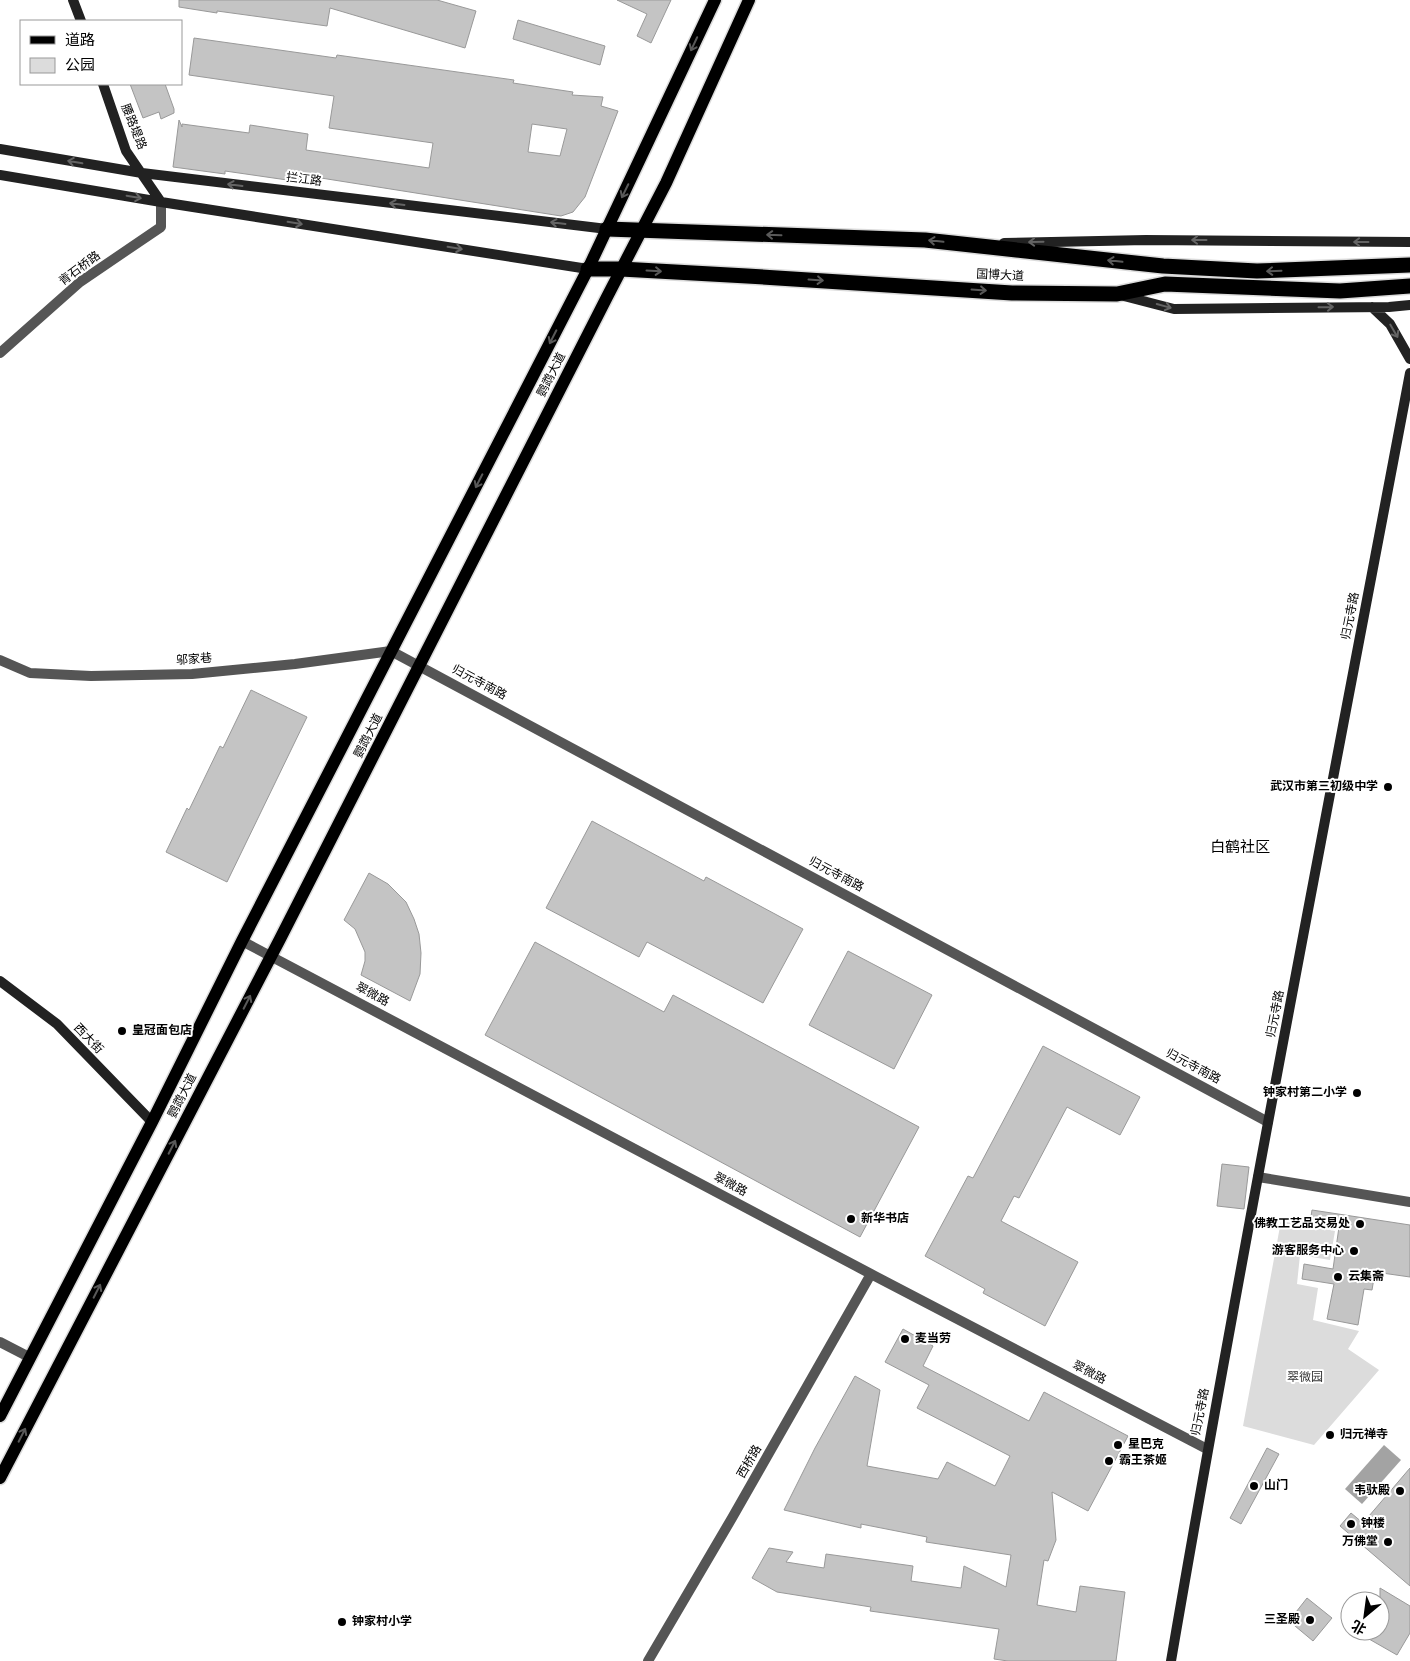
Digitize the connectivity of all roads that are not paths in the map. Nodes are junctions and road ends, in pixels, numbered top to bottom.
1 (73, 0) edge
2 (715, 0) edge
3 (749, 0) edge
4 (81, 20) edge
5 (103, 85) edge
6 (0, 149) edge
7 (142, 174) junction
8 (0, 175) edge
9 (161, 202) junction
10 (606, 229) junction
11 (642, 230) junction
12 (1410, 242) edge
13 (960, 244) junction
14 (1410, 265) edge
15 (588, 269) junction
16 (621, 269) junction
17 (1410, 286) edge
18 (1117, 294) junction
19 (1410, 305) edge
20 (1372, 307) junction
21 (0, 353) edge
22 (1410, 359) edge
23 (1410, 373) edge
24 (392, 651) junction
25 (0, 660) edge
26 (420, 666) junction
27 (242, 941) junction
28 (271, 956) junction
29 (0, 981) edge
30 (152, 1122) junction
31 (1268, 1122) junction
32 (1258, 1177) junction
33 (1410, 1202) edge
34 (871, 1274) junction
35 (0, 1342) edge
36 (29, 1357) junction
37 (0, 1416) edge
38 (1207, 1449) junction
39 (0, 1478) edge
40 (648, 1661) edge
41 (1171, 1661) edge

1 - 4 street
2 -> 10 main road, 鹦鹉大道
3 - 11 main road, 鹦鹉大道
5 - 7 street, 腰路堤路
7 -> 6 street, 拦江路
7 - 9 street, 腰路堤路
10 -> 7 street, 拦江路
8 -> 9 street
9 -> 15 street
9 - 21 street, 青石桥路
10 - 11 highway
10 - 15 main road, 鹦鹉大道
13 -> 11 highway
11 - 16 main road, 鹦鹉大道
12 -> 13 street
14 -> 13 highway
15 - 16 highway, 国博大道
15 -> 24 main road, 鹦鹉大道
16 -> 18 highway, 国博大道
16 - 26 main road, 鹦鹉大道
17 - 18 highway, 国博大道
18 -> 20 street
19 - 20 street
20 -> 22 street
23 - 31 street, 归元寺路
24 - 25 street, 邬家巷
24 - 26 street, 归元寺南路
24 - 27 main road, 鹦鹉大道
26 - 28 main road, 鹦鹉大道
26 - 31 street, 归元寺南路
27 - 28 street, 翠微路
27 - 30 main road, 鹦鹉大道
28 - 34 street, 翠微路
39 -> 28 main road, 鹦鹉大道
29 - 30 street, 西大街
30 - 36 main road, 鹦鹉大道
31 - 32 street, 归元寺路
32 - 33 street
32 - 38 street, 归元寺路
34 - 38 street, 翠微路
34 - 40 street, 西桥路
35 - 36 street
36 - 37 main road, 鹦鹉大道
38 - 41 street, 归元寺路

